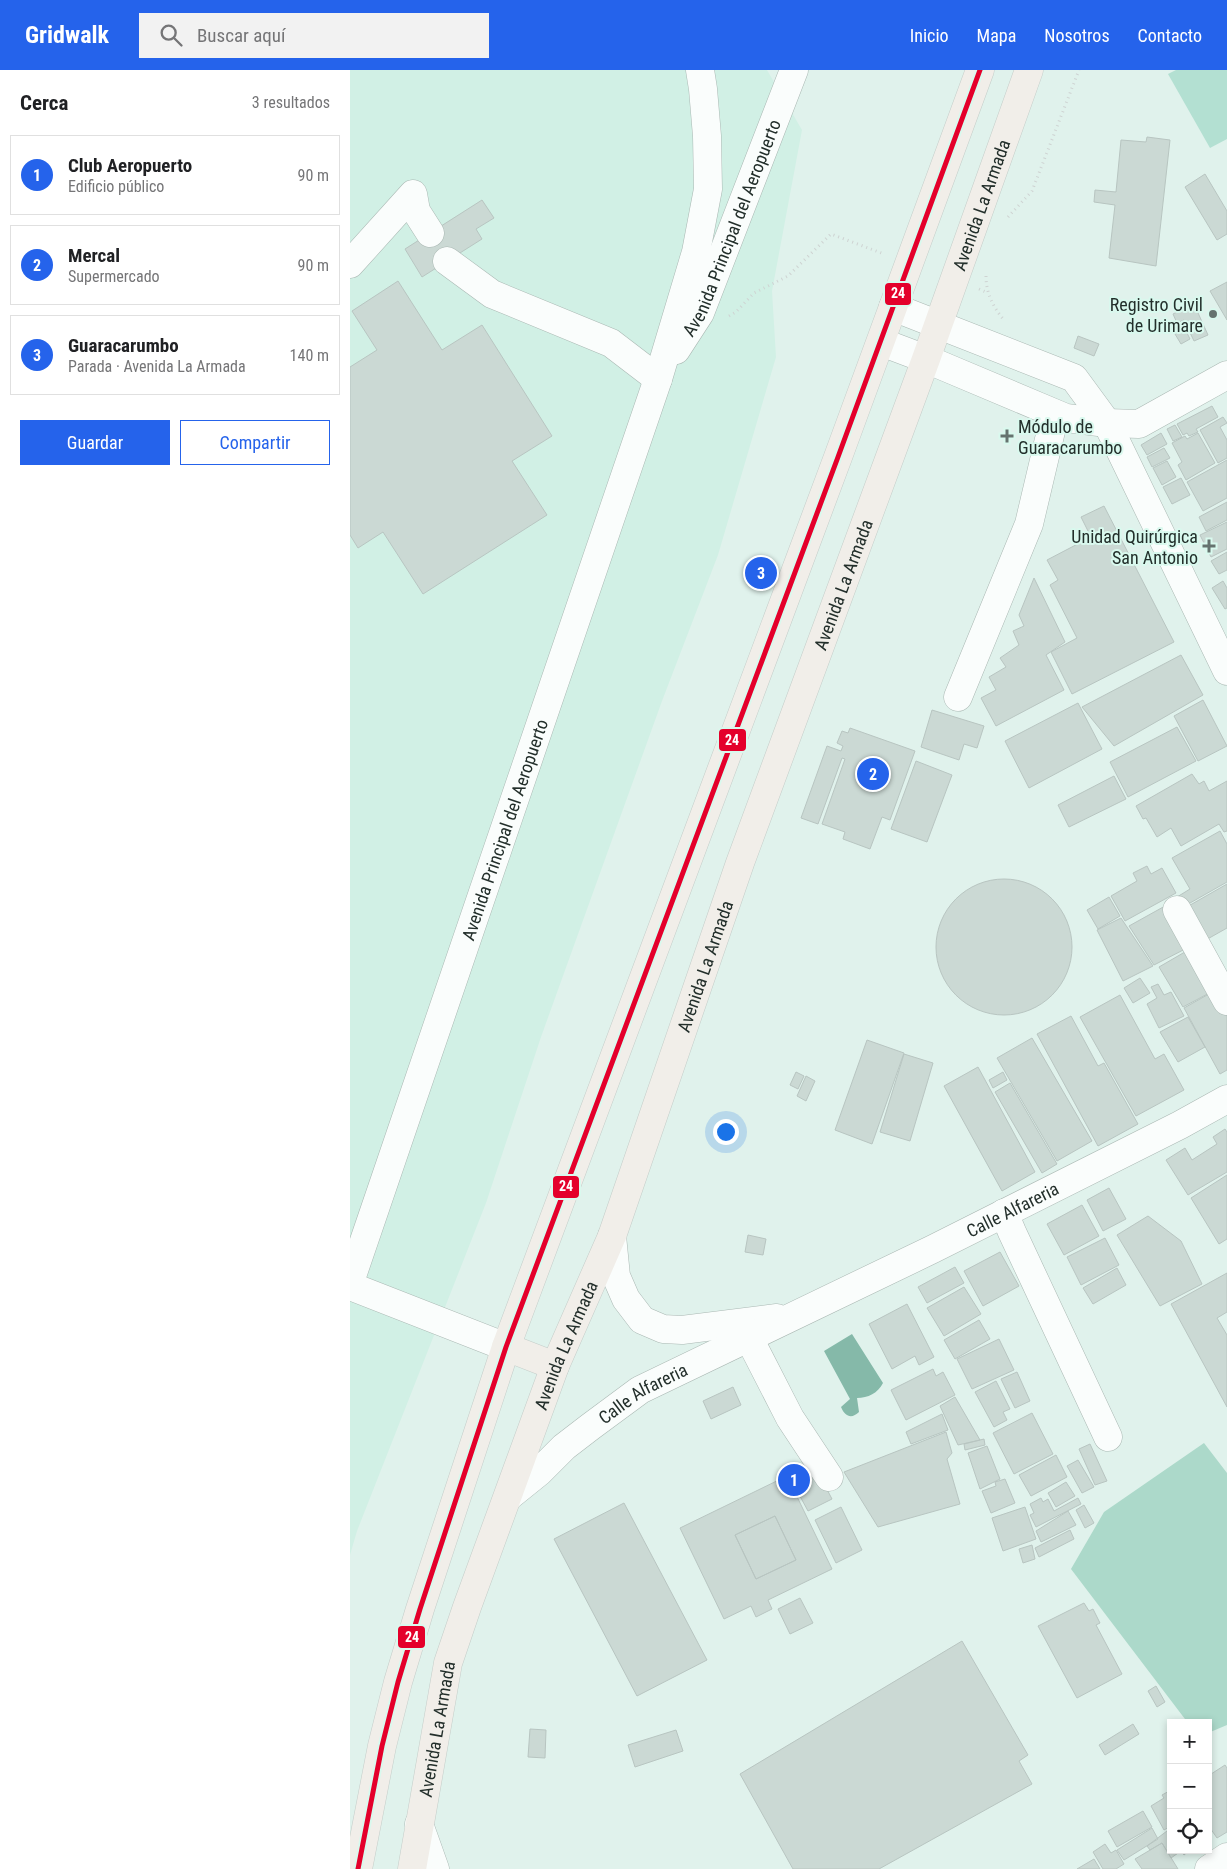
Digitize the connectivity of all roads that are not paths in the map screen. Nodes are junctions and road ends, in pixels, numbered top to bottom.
1 (700, 70) edge
2 (794, 70) edge
3 (980, 70) edge
4 (1029, 70) edge
5 (430, 233) dead end
6 (447, 261) dead end
7 (350, 264) edge
8 (893, 307) junction
9 (938, 324) junction
10 (881, 342) junction
11 (926, 359) junction
12 (1227, 375) edge
13 (658, 379) junction
14 (1055, 414) junction
15 (1107, 422) junction
16 (1227, 671) edge
17 (958, 697) dead end
18 (1178, 910) dead end
19 (1227, 1001) edge
20 (1227, 1099) edge
21 (1004, 1213) junction
22 (612, 1236) junction
23 (350, 1282) edge
24 (350, 1286) edge
25 (796, 1316) junction
26 (749, 1338) junction
27 (506, 1347) junction
28 (555, 1366) junction
29 (1108, 1437) dead end
30 (829, 1477) dead end
31 (508, 1497) junction
32 (419, 1824) junction
33 (1227, 1857) edge
34 (358, 1869) edge
35 (412, 1869) edge
36 (435, 1869) edge
37 (1209, 1869) edge

1 - 13 street, Avenida Principal del Aeropuerto
2 - 13 street, Avenida Principal del Aeropuerto
3 - 8 main road
4 - 9 main road, Avenida La Armada
5 - 7 street
6 - 13 street
8 - 9 street
8 - 10 main road
9 - 11 main road, Avenida La Armada
9 - 15 street
10 - 11 street
10 - 27 main road
11 - 14 street
11 - 22 main road, Avenida La Armada
12 - 15 street
13 - 23 street, Avenida Principal del Aeropuerto
14 - 15 street
14 - 17 street
15 - 16 street
18 - 19 street
20 - 21 street, Calle Alfareria
21 - 25 street, Calle Alfareria
21 - 29 street
22 - 25 street, Calle Alfareria
22 - 28 main road, Avenida La Armada
24 - 27 street
25 - 26 street, Calle Alfareria
26 - 30 street
26 - 31 street, Calle Alfareria
27 - 28 main road
27 - 34 main road
28 - 31 main road, Avenida La Armada
31 - 32 main road, Avenida La Armada
32 - 35 main road, Avenida La Armada
32 - 36 street
33 - 37 street

